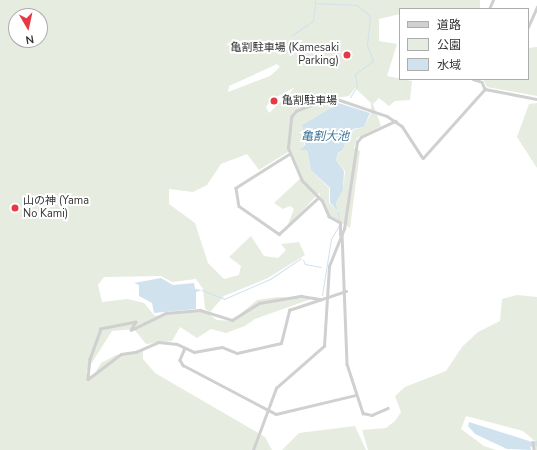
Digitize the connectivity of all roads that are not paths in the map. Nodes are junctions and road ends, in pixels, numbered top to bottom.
1 (537, 7) edge
2 (529, 25) edge
3 (476, 80) edge
4 (485, 89) junction
5 (537, 99) edge
6 (395, 122) junction
7 (290, 154) junction
8 (319, 196) junction
9 (341, 234) junction
10 (346, 291) junction
11 (326, 297) junction
12 (321, 299) junction
13 (185, 348) junction
14 (356, 395) junction
15 (388, 408) dead end
16 (266, 410) junction
17 (533, 443) dead end
18 (253, 450) edge
19 (534, 450) edge

1 - 2 street
3 - 4 street
4 - 5 street
4 - 6 street
6 - 7 street
6 - 9 street
7 - 8 street
7 - 8 street
8 - 9 street
9 - 10 street
9 - 11 street
10 - 11 street
10 - 14 street
11 - 12 street
11 - 16 street
12 - 13 street
12 - 13 street
13 - 16 street
14 - 15 street
14 - 16 street
16 - 18 street
17 - 19 street

